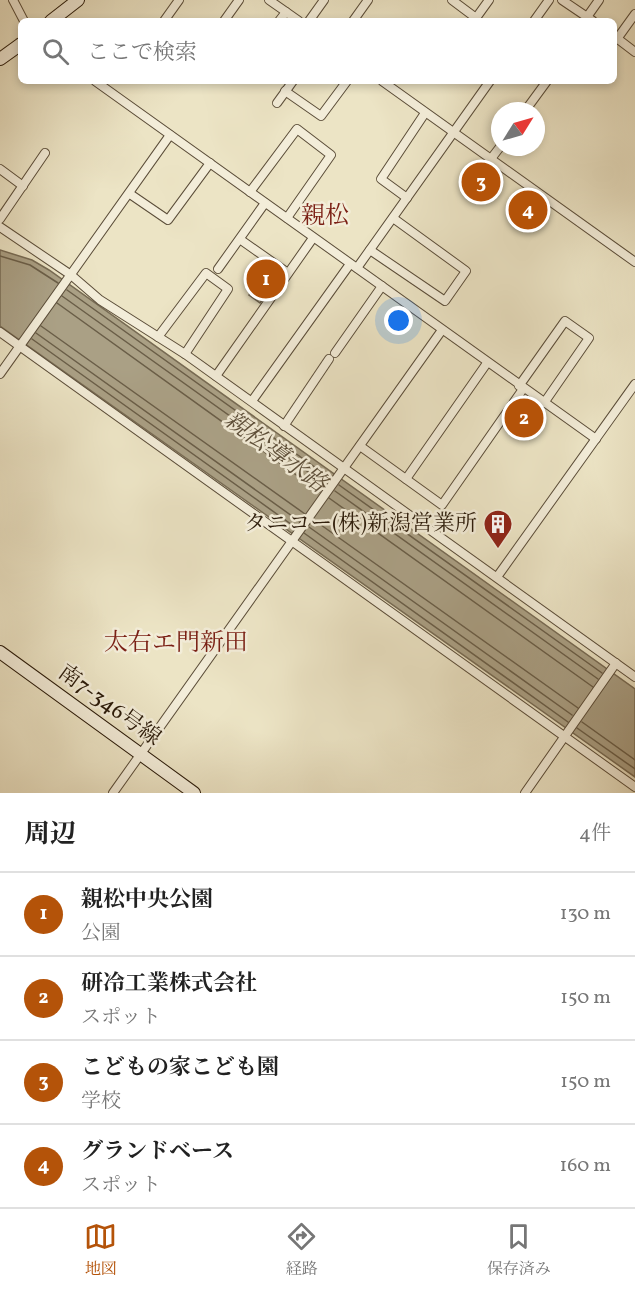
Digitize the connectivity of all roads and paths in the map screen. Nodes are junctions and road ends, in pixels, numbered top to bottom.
1 (13, 0) edge
2 (78, 0) edge
3 (179, 0) edge
4 (239, 0) edge
5 (269, 0) edge
6 (324, 0) edge
7 (368, 0) edge
8 (452, 0) edge
9 (489, 0) edge
10 (549, 0) edge
11 (562, 0) edge
12 (599, 0) edge
13 (286, 12) junction
14 (635, 14) edge
15 (22, 18) edge
16 (55, 18) edge
17 (166, 18) edge
18 (226, 18) edge
19 (281, 18) edge
20 (295, 18) edge
21 (311, 18) edge
22 (354, 18) edge
23 (536, 18) edge
24 (587, 18) edge
25 (591, 18) edge
26 (617, 37) edge
27 (617, 39) edge
28 (18, 46) edge
29 (635, 52) edge
30 (0, 59) edge
31 (99, 84) edge
32 (291, 84) edge
33 (345, 84) edge
34 (386, 84) edge
35 (488, 84) edge
36 (544, 84) edge
37 (285, 91) junction
38 (531, 102) edge
39 (278, 103) dead end
40 (425, 113) junction
41 (452, 134) junction
42 (170, 135) junction
43 (45, 153) dead end
44 (493, 156) edge
45 (490, 160) junction
46 (210, 163) junction
47 (0, 169) edge
48 (23, 186) junction
49 (250, 192) junction
50 (130, 194) junction
51 (407, 198) junction
52 (265, 203) junction
53 (287, 218) junction
54 (393, 218) junction
55 (0, 219) edge
56 (0, 227) edge
57 (313, 238) junction
58 (241, 240) junction
59 (370, 250) junction
60 (635, 262) edge
61 (354, 266) junction
62 (218, 269) dead end
63 (288, 273) junction
64 (69, 277) junction
65 (382, 286) junction
66 (441, 330) junction
67 (0, 332) edge
68 (158, 337) junction
69 (22, 344) junction
70 (185, 354) junction
71 (487, 363) junction
72 (0, 374) edge
73 (216, 376) junction
74 (635, 384) edge
75 (521, 387) junction
76 (252, 401) junction
77 (544, 403) junction
78 (284, 426) junction
79 (596, 439) junction
80 (360, 446) junction
81 (342, 472) junction
82 (406, 479) junction
83 (294, 540) junction
84 (497, 577) junction
85 (0, 652) edge
86 (614, 666) junction
87 (635, 677) edge
88 (565, 735) junction
89 (140, 755) junction
90 (635, 788) edge
91 (113, 793) edge
92 (194, 793) edge
93 (525, 793) edge

1 - 15 street
2 - 16 street
3 - 17 street
4 - 18 street
5 - 13 street
6 - 21 street
7 - 22 street
8 - 9 street
10 - 23 street
11 - 24 street
12 - 25 street
13 - 19 street
13 - 20 street
14 - 26 street
27 - 29 street
28 - 30 street
31 - 42 street
32 - 37 street
33 - 37 street
34 - 40 street
35 - 41 street
36 - 38 street
37 - 39 street
40 - 41 street
40 - 51 street
41 - 45 street
41 - 51 street
42 - 46 street
42 - 50 street
43 - 48 street
44 - 45 street
45 - 60 street
46 - 49 street
46 - 50 street
47 - 48 street
48 - 55 street
49 - 52 street
49 - 53 street
50 - 64 street
51 - 54 street
52 - 53 street
52 - 58 street
53 - 57 street
54 - 59 street
54 - 59 street
56 - 64 street
57 - 61 street
57 - 63 street
58 - 62 street
58 - 63 street
59 - 61 street
61 - 65 street
61 - 76 street
63 - 73 street
64 - 68 street
64 - 69 street
65 - 66 street
65 - 78 street
66 - 71 street
66 - 80 street
67 - 69 street
68 - 70 street
68 - 70 street
69 - 72 street
69 - 83 street
70 - 73 street
71 - 75 street
71 - 82 street
73 - 76 street
74 - 79 street
75 - 77 street
75 - 77 street
75 - 82 street
76 - 78 street
77 - 79 street
78 - 81 street
79 - 84 street
80 - 81 street
80 - 82 street
81 - 83 street
81 - 84 street
83 - 88 street
83 - 89 street
84 - 86 street
85 - 89 street, 南7-346号線
86 - 87 street
86 - 88 street
88 - 90 street
88 - 93 street
89 - 91 street
89 - 92 street, 南7-346号線

